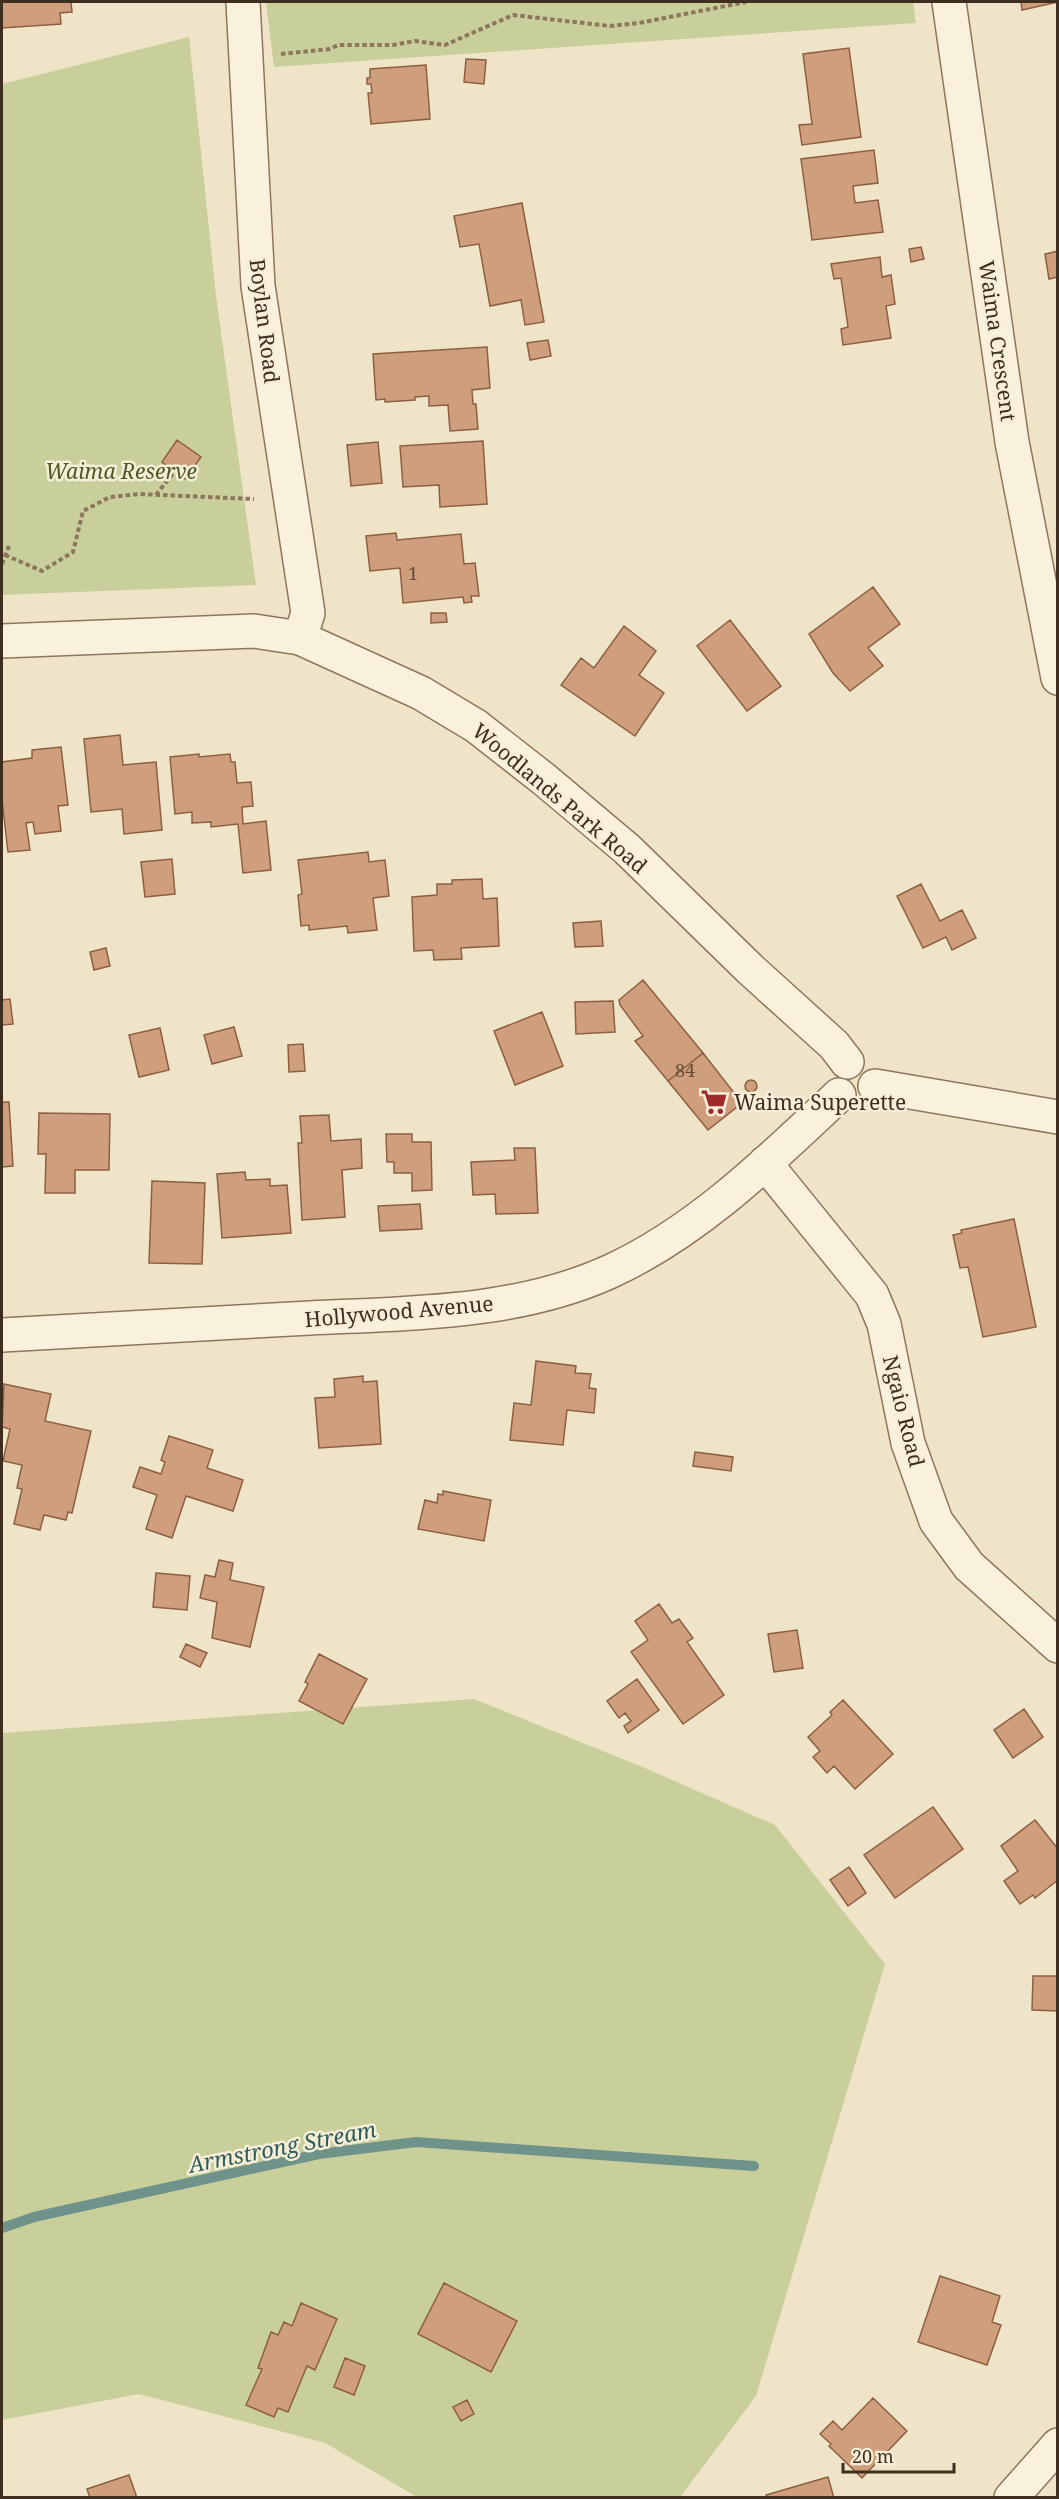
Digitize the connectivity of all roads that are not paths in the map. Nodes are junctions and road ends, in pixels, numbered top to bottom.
1 (243, 2) edge
2 (949, 2) edge
3 (300, 638) junction
4 (2, 641) edge
5 (1058, 678) edge
6 (847, 1062) junction
7 (875, 1086) junction
8 (839, 1095) junction
9 (1058, 1117) edge
10 (765, 1163) junction
11 (2, 1335) edge
12 (1058, 1646) edge
13 (1058, 2445) edge
14 (1011, 2498) edge

1 - 3 street, Boylan Road
2 - 5 street, Waima Crescent
3 - 4 street, Woodlands Park Road
3 - 6 street, Woodlands Park Road
6 - 7 street
6 - 8 street
7 - 8 street
7 - 9 street
8 - 10 street, Hollywood Avenue
10 - 11 street, Hollywood Avenue
10 - 12 street, Ngaio Road
13 - 14 street

